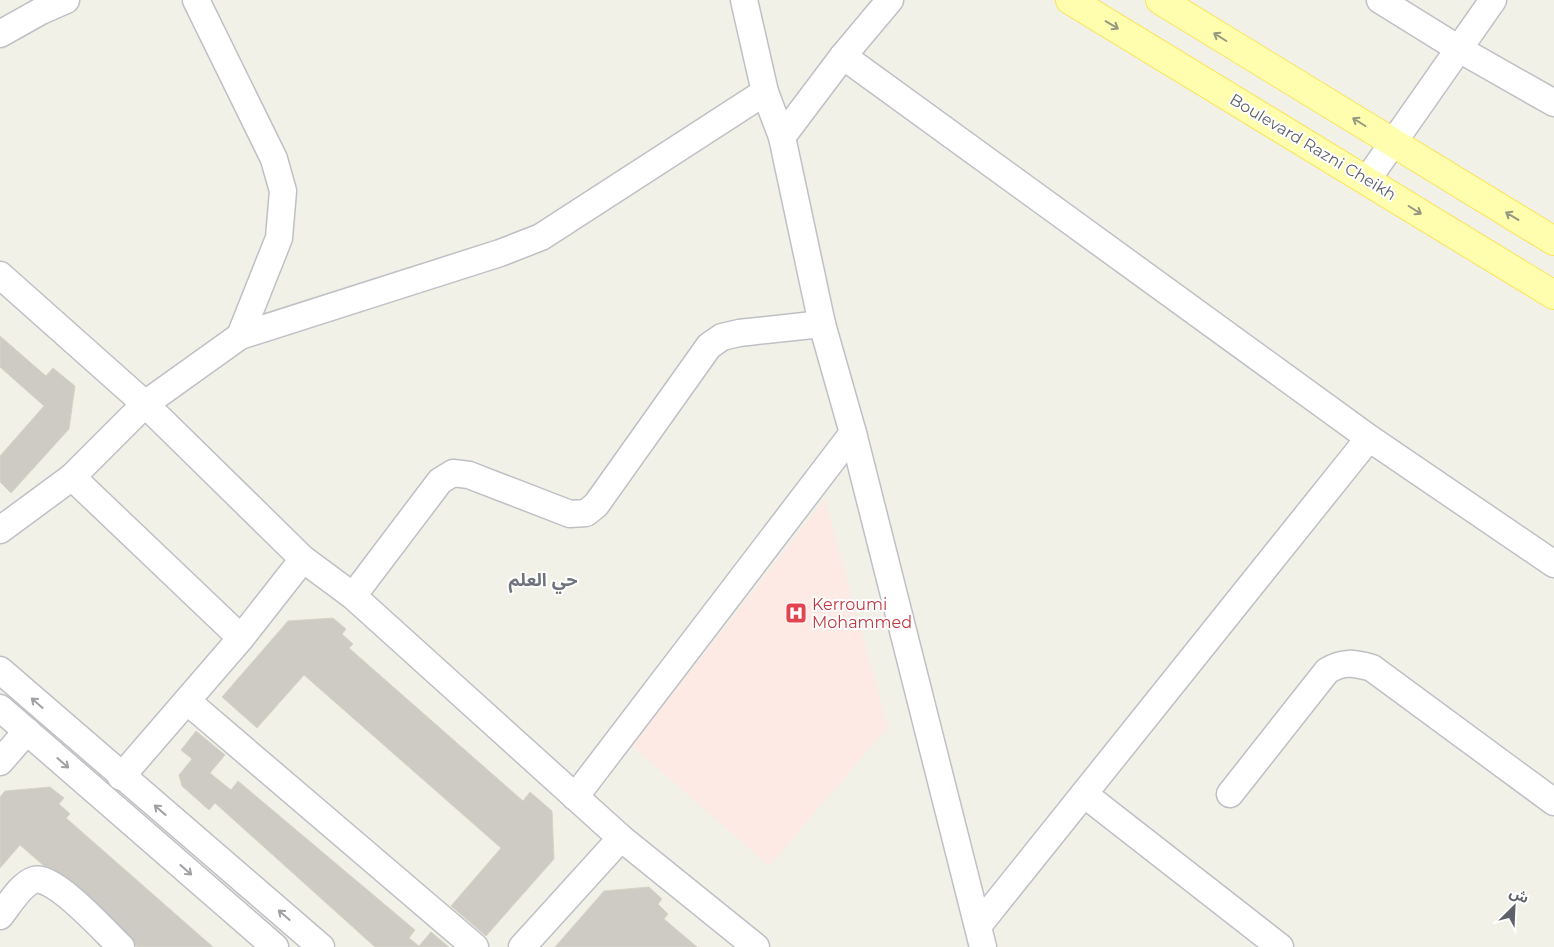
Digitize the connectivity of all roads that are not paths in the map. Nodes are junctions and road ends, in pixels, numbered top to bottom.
1 (66, 0) edge
2 (196, 0) edge
3 (744, 0) edge
4 (890, 0) edge
5 (1070, 0) edge
6 (1160, 0) edge
7 (1380, 0) edge
8 (1493, 0) edge
9 (38, 5) edge
10 (0, 34) edge
11 (1459, 49) junction
12 (843, 56) junction
13 (765, 92) junction
14 (1554, 103) edge
15 (782, 137) junction
16 (1392, 143) junction
17 (1367, 180) junction
18 (1554, 241) edge
19 (0, 275) edge
20 (1554, 296) edge
21 (822, 324) junction
22 (240, 336) junction
23 (145, 404) junction
24 (853, 433) junction
25 (1369, 438) junction
26 (72, 477) junction
27 (0, 530) edge
28 (303, 559) junction
29 (1554, 564) edge
30 (353, 596) junction
31 (241, 638) junction
32 (0, 670) edge
33 (187, 701) junction
34 (0, 708) edge
35 (27, 731) junction
36 (0, 762) edge
37 (121, 777) junction
38 (1084, 794) junction
39 (1230, 794) dead end
40 (575, 797) junction
41 (1554, 802) edge
42 (621, 838) junction
43 (0, 916) edge
44 (981, 937) edge
45 (121, 947) edge
46 (275, 947) edge
47 (321, 947) edge
48 (475, 947) edge
49 (522, 947) edge
50 (756, 947) edge
51 (1279, 947) edge

1 - 9 street
2 - 22 street
3 - 13 street
4 - 12 street
5 -> 17 main road, Boulevard Razni Cheikh
16 -> 6 main road
7 - 11 street
8 - 11 street
9 - 10 street
11 - 14 street
11 - 16 street
12 - 15 street
12 - 25 street
13 - 15 street
13 - 22 street
15 - 21 street
16 - 17 street
18 -> 16 main road
17 -> 20 main road, Boulevard Razni Cheikh
19 - 23 street
21 - 24 street
21 - 30 street
22 - 23 street
23 - 26 street
23 - 28 street
24 - 40 street
24 - 44 street
25 - 29 street
25 - 38 street
26 - 27 street
26 - 31 street
28 - 30 street
28 - 31 street
30 - 40 street
31 - 33 street
37 -> 32 street
33 - 37 street
33 - 48 street
34 - 35 street
35 - 36 street
35 -> 46 street
47 -> 37 street
38 - 44 street
38 - 51 street
39 - 41 street
40 - 42 street
42 - 49 street
42 - 50 street
43 - 45 street

